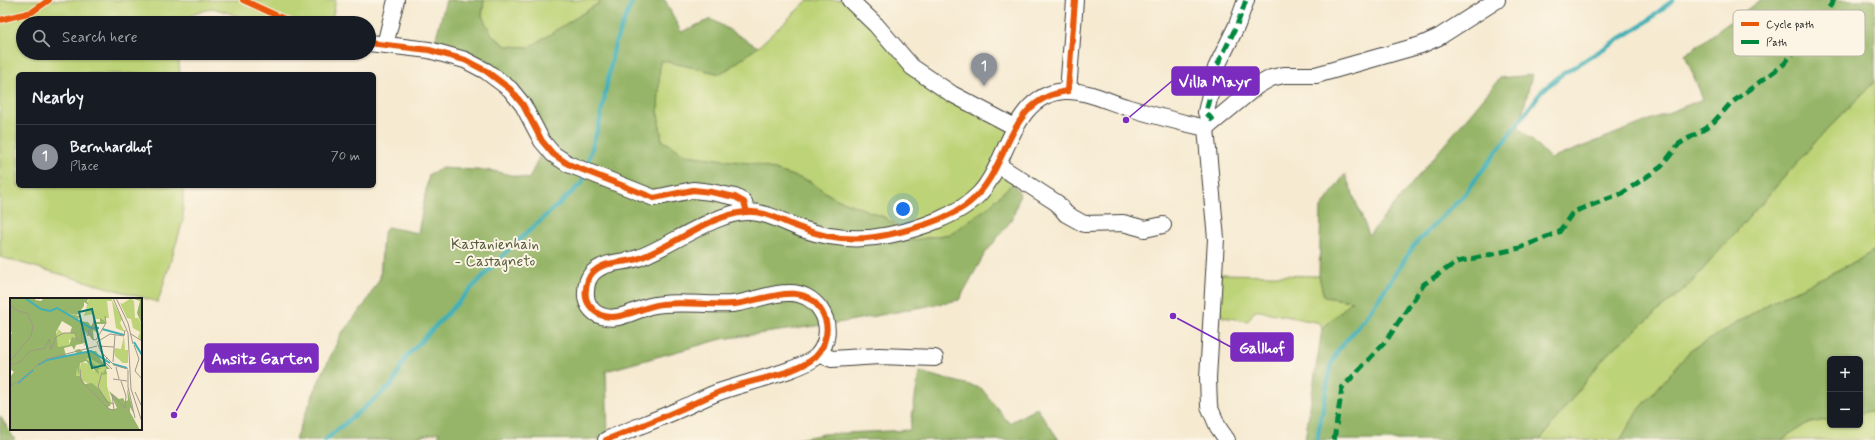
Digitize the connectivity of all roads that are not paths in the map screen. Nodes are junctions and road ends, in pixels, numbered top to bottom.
1 (396, 0) edge
2 (850, 0) edge
3 (1075, 0) edge
4 (1246, 0) edge
5 (1488, 2) edge
6 (376, 44) edge
7 (385, 45) junction
8 (1068, 91) junction
9 (1209, 125) junction
10 (1015, 127) junction
11 (998, 166) junction
12 (748, 212) junction
13 (1163, 225) dead end
14 (819, 354) junction
15 (934, 358) dead end
16 (606, 440) edge
17 (1227, 440) edge

1 - 7 street
2 - 10 street
3 - 8 street
4 - 9 street
5 - 9 street
6 - 7 street
7 - 12 street
8 - 9 street
8 - 10 street
9 - 17 street
10 - 11 street
11 - 12 street
11 - 13 street
12 - 14 street
14 - 15 street
14 - 16 street

